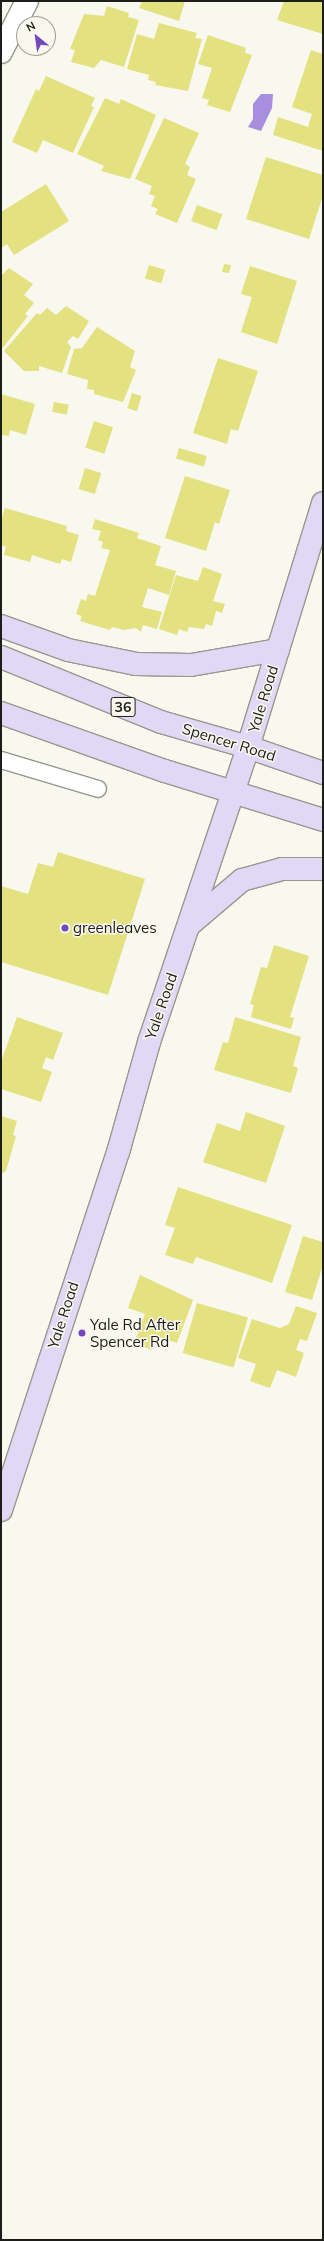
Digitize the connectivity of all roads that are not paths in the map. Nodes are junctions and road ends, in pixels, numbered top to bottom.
1 (27, 1) edge
2 (1, 52) edge
3 (323, 503) edge
4 (1, 626) edge
5 (278, 650) junction
6 (1, 657) edge
7 (1, 713) edge
8 (248, 747) junction
9 (1, 760) edge
10 (323, 773) edge
11 (98, 790) dead end
12 (232, 792) junction
13 (323, 820) edge
14 (323, 869) edge
15 (189, 925) junction
16 (1, 1510) edge

1 - 2 street
3 - 5 main road, Yale Road
4 - 5 main road
5 - 8 main road, Yale Road
6 - 8 main road, Spencer Road / 36
7 - 12 main road
8 - 10 main road, Spencer Road / 36
8 - 12 main road, Yale Road
9 - 11 lane
12 - 13 main road
12 - 15 main road, Yale Road
14 - 15 main road
15 - 16 main road, Yale Road

